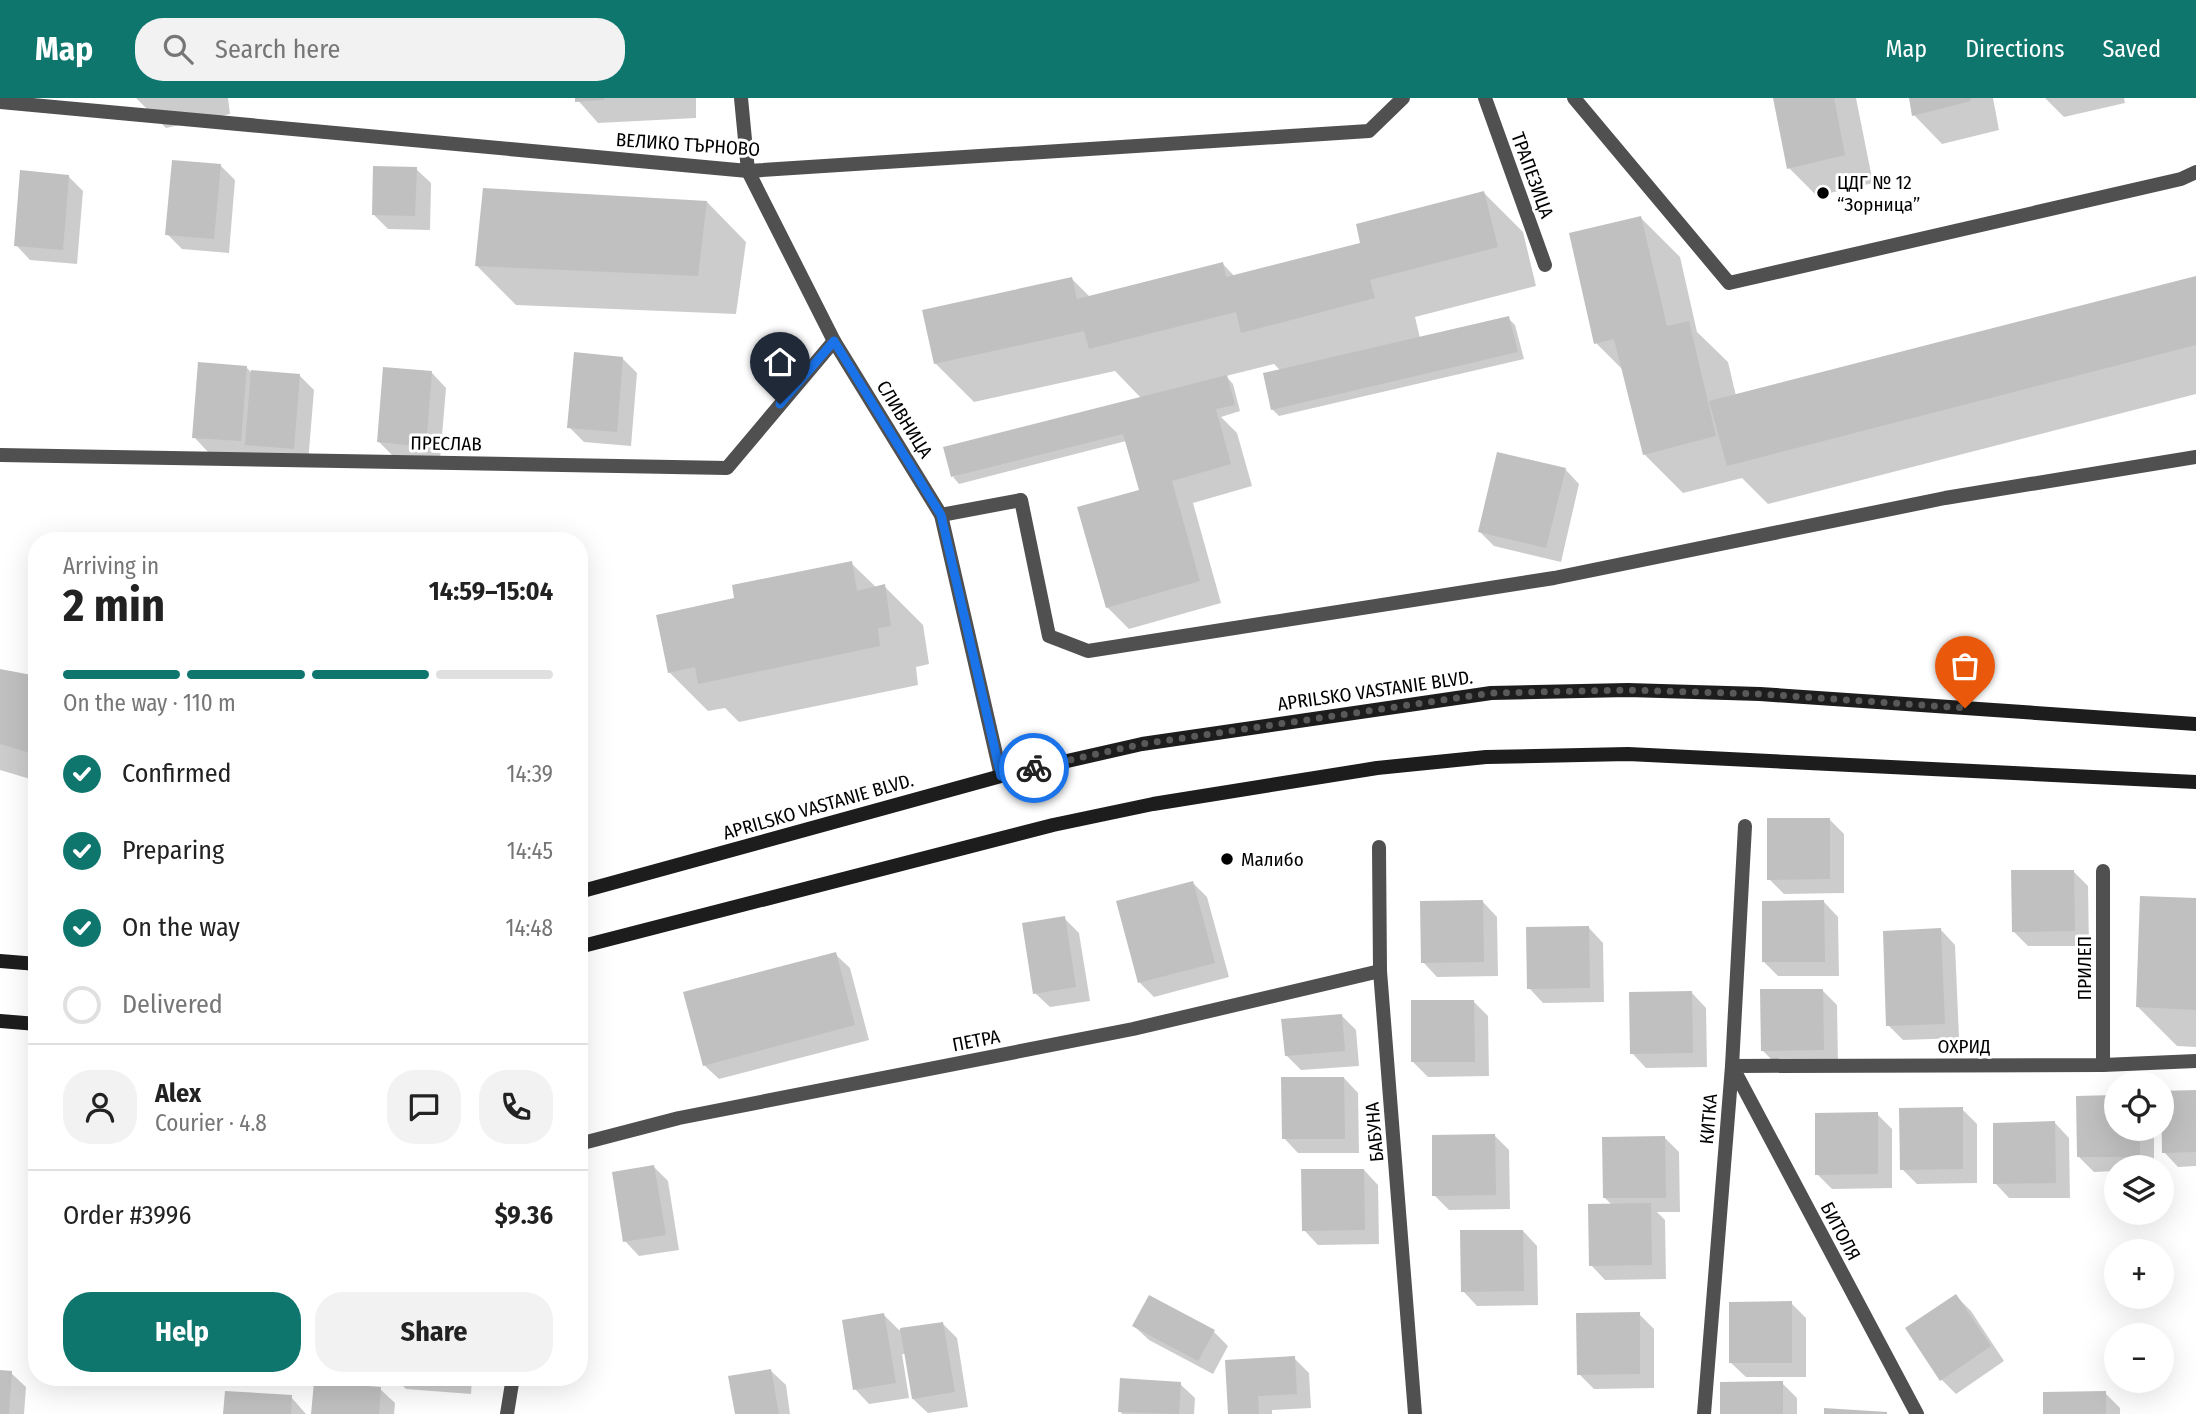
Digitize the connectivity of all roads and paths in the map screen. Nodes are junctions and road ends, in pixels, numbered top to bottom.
1 (741, 98) edge
2 (1403, 98) edge
3 (1485, 98) edge
4 (1574, 98) edge
5 (0, 102) edge
6 (748, 170) junction
7 (2196, 172) edge
8 (1545, 265) dead end
9 (834, 341) junction
10 (0, 455) edge
11 (2196, 457) edge
12 (941, 515) junction
13 (2196, 724) edge
14 (1001, 776) junction
15 (2196, 782) edge
16 (1745, 826) dead end
17 (1379, 847) dead end
18 (2103, 871) dead end
19 (588, 890) edge
20 (588, 945) edge
21 (0, 961) edge
22 (28, 963) edge
23 (1380, 971) junction
24 (0, 1021) edge
25 (28, 1023) edge
26 (2196, 1062) edge
27 (2103, 1065) junction
28 (1732, 1066) junction
29 (588, 1142) edge
30 (512, 1386) edge
31 (507, 1414) edge
32 (1415, 1414) edge
33 (1703, 1414) edge
34 (1917, 1414) edge

1 - 6 street, СЛИВНИЦА
2 - 6 street, ВЕЛИКО ТЪРНОВО
3 - 8 street, ТРАПЕЗИЦА
4 - 7 street
5 - 6 street, ВЕЛИКО ТЪРНОВО
6 - 9 street, СЛИВНИЦА
9 - 10 street, ПРЕСЛАВ
9 - 12 street, СЛИВНИЦА
11 - 12 street
12 - 14 street, СЛИВНИЦА
13 - 14 street, APRILSKO VASTANIE BLVD.
14 - 19 street, APRILSKO VASTANIE BLVD.
15 - 20 street
16 - 28 street, КИТКА
17 - 23 street, БАБУНА
18 - 27 street, ПРИЛЕП
21 - 22 street
23 - 29 street, ПЕТРА
23 - 32 street, БАБУНА
24 - 25 street
26 - 27 street, ОХРИД
27 - 28 street, ОХРИД
28 - 33 street, КИТКА
28 - 34 street, БИТОЛЯ
30 - 31 street

